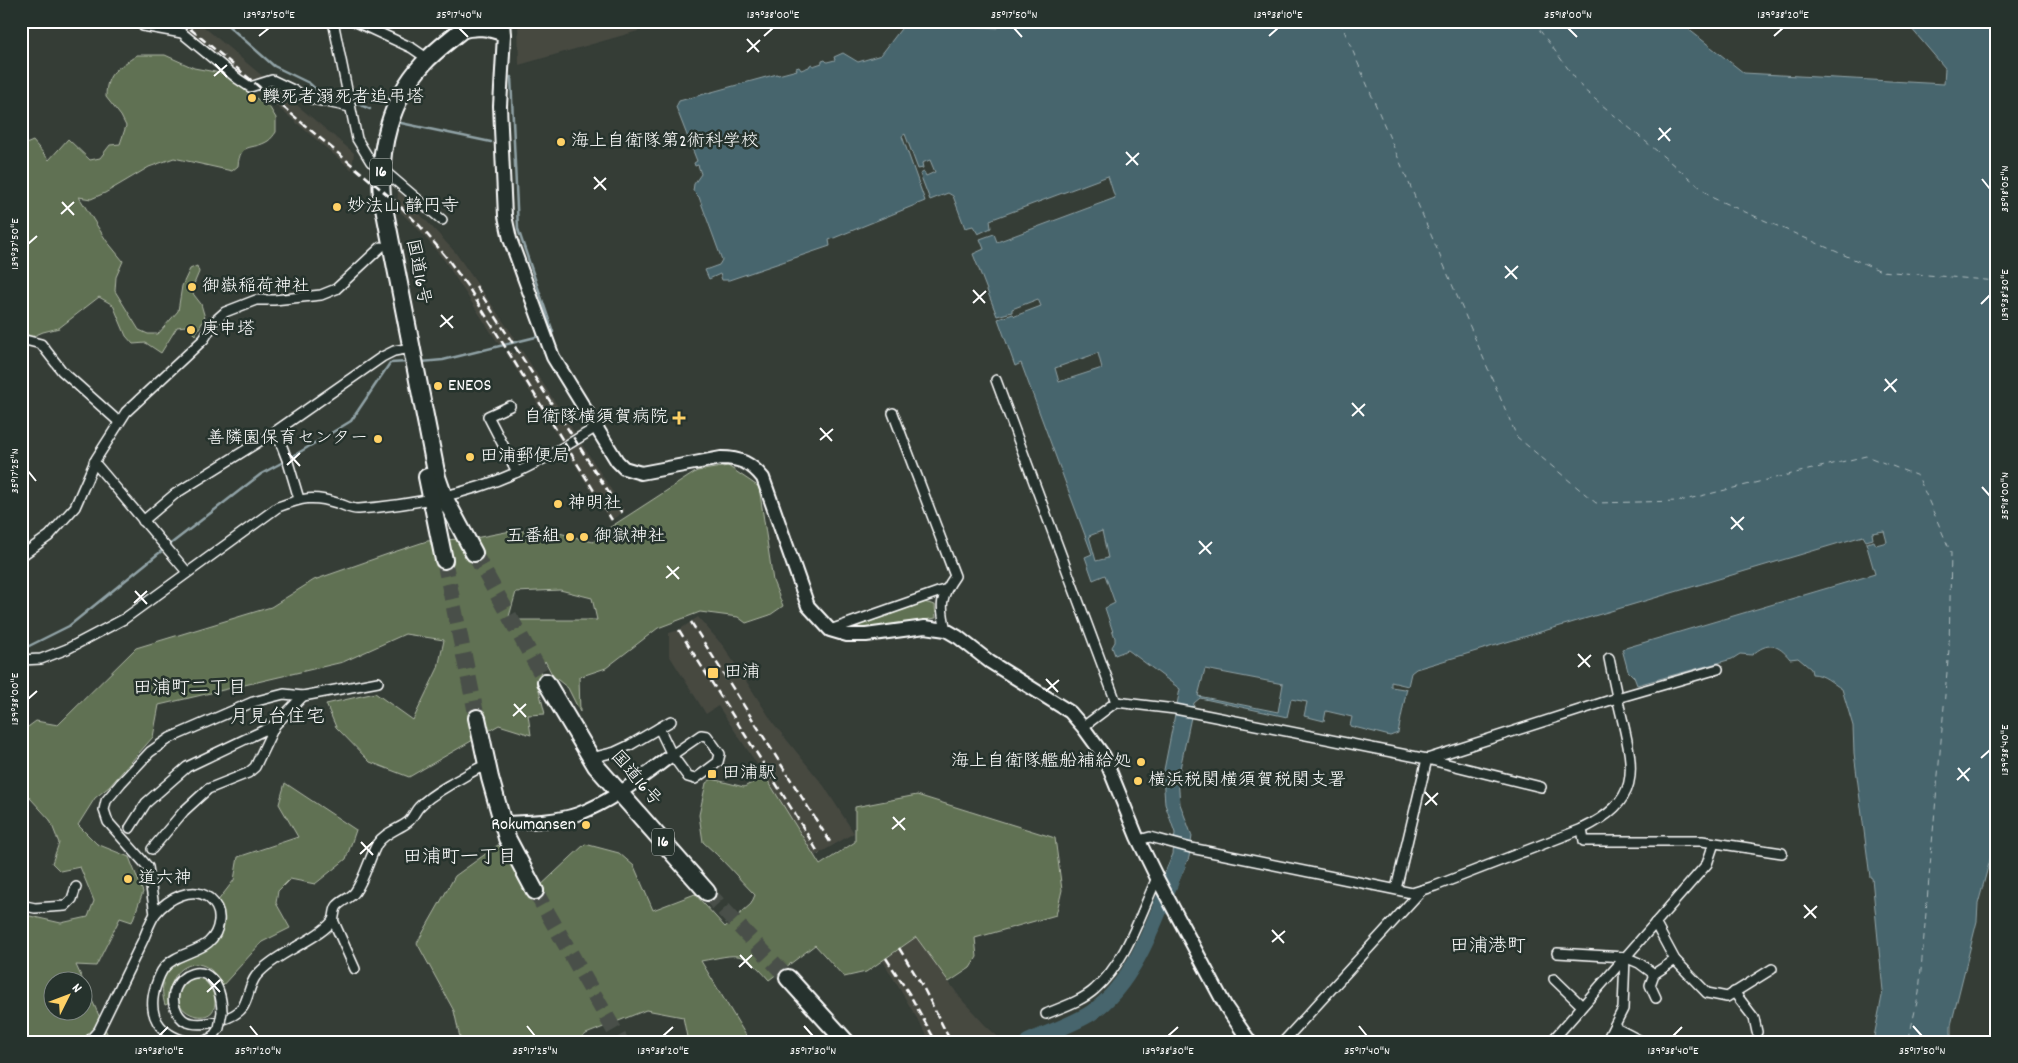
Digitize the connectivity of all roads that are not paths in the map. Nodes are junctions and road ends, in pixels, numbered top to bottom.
1 (333, 21) edge
2 (354, 21) edge
3 (472, 21) edge
4 (143, 26) dead end
5 (504, 26) edge
6 (458, 27) edge
7 (423, 56) junction
8 (350, 107) junction
9 (376, 165) junction
10 (442, 220) dead end
11 (381, 247) junction
12 (21, 339) edge
13 (408, 356) junction
14 (996, 380) dead end
15 (510, 406) dead end
16 (893, 413) dead end
17 (119, 422) junction
18 (595, 428) junction
19 (276, 430) junction
20 (94, 462) junction
21 (517, 472) junction
22 (438, 498) junction
23 (299, 499) junction
24 (143, 521) junction
25 (474, 552) tunnel mouth
26 (21, 556) edge
27 (444, 560) tunnel mouth
28 (187, 572) junction
29 (944, 590) junction
30 (830, 630) junction
31 (946, 630) junction
32 (1609, 658) dead end
33 (21, 660) edge
34 (1718, 669) dead end
35 (378, 682) dead end
36 (546, 682) tunnel mouth
37 (303, 696) junction
38 (1617, 698) junction
39 (1116, 702) junction
40 (477, 718) tunnel mouth
41 (671, 721) dead end
42 (276, 725) junction
43 (1083, 727) junction
44 (659, 728) junction
45 (672, 755) junction
46 (591, 758) junction
47 (1427, 759) junction
48 (486, 765) junction
49 (1541, 787) dead end
50 (619, 792) junction
51 (502, 823) junction
52 (130, 828) dead end
53 (1582, 829) junction
54 (1139, 840) junction
55 (1714, 843) junction
56 (152, 849) dead end
57 (1782, 853) dead end
58 (1159, 880) junction
59 (76, 887) dead end
60 (1396, 889) junction
61 (1422, 890) junction
62 (535, 891) tunnel mouth
63 (708, 892) tunnel mouth
64 (21, 905) edge
65 (155, 914) junction
66 (333, 920) junction
67 (1655, 923) junction
68 (1557, 953) dead end
69 (1625, 957) junction
70 (1675, 960) junction
71 (355, 969) dead end
72 (1772, 969) dead end
73 (1654, 974) junction
74 (788, 978) tunnel mouth
75 (1554, 979) dead end
76 (1734, 992) junction
77 (1656, 998) dead end
78 (1582, 1006) junction
79 (1046, 1014) dead end
80 (1614, 1027) junction
81 (1756, 1032) dead end
82 (1639, 1040) dead end
83 (88, 1042) edge
84 (189, 1042) edge
85 (203, 1042) edge
86 (846, 1042) edge
87 (1250, 1042) edge
88 (1283, 1042) edge
89 (1551, 1042) edge
90 (1606, 1042) edge

1 - 8 street
2 - 7 street
3 - 6 highway, 国道16号 / 16
4 - 8 street
5 - 6 street
5 - 18 street
6 - 7 highway, 国道16号 / 16
7 - 9 highway, 国道16号 / 16
8 - 9 street
9 - 10 street
9 - 11 highway, 国道16号 / 16
9 - 13 highway, 国道16号 / 16
11 - 13 highway, 国道16号 / 16
11 - 17 street
12 - 17 street
13 - 19 street
13 - 22 highway, 国道16号 / 16
14 - 39 street
15 - 21 street
16 - 29 street
17 - 20 street
18 - 21 street
18 - 30 street
19 - 23 street
19 - 24 street
20 - 24 street
20 - 26 street
21 - 22 street
22 - 23 street
22 - 25 highway, 国道16号 / 16
22 - 27 highway, 国道16号 / 16
23 - 28 street
24 - 28 street
28 - 33 street
29 - 30 street
29 - 31 street
30 - 31 street
31 - 43 street
32 - 38 street
34 - 38 street
35 - 37 street
36 - 46 highway, 国道16号 / 16
37 - 42 street
37 - 65 street
38 - 47 street
38 - 53 street
39 - 43 street
39 - 47 street
40 - 48 highway
41 - 44 street
42 - 52 street
42 - 56 street
43 - 54 street
44 - 45 street
44 - 46 street
45 - 45 street
45 - 50 street
46 - 50 highway, 国道16号 / 16
47 - 49 street
47 - 60 street
48 - 51 highway
48 - 66 street
50 - 51 street
50 - 63 highway, 国道16号 / 16
51 - 62 highway
53 - 55 street
53 - 61 street
54 - 58 street
54 - 60 street
55 - 57 street
55 - 67 street
58 - 79 street
58 - 87 street
59 - 64 street
60 - 61 street
61 - 88 street
65 - 83 street
65 - 84 street
66 - 71 street
66 - 85 street, bridge
67 - 69 street
67 - 70 street
68 - 69 street
69 - 73 street
69 - 78 street
69 - 80 street
70 - 73 street
70 - 76 street
72 - 76 street
73 - 77 street
74 - 86 highway
75 - 78 street
76 - 81 street
78 - 89 street
80 - 82 street
80 - 90 street

